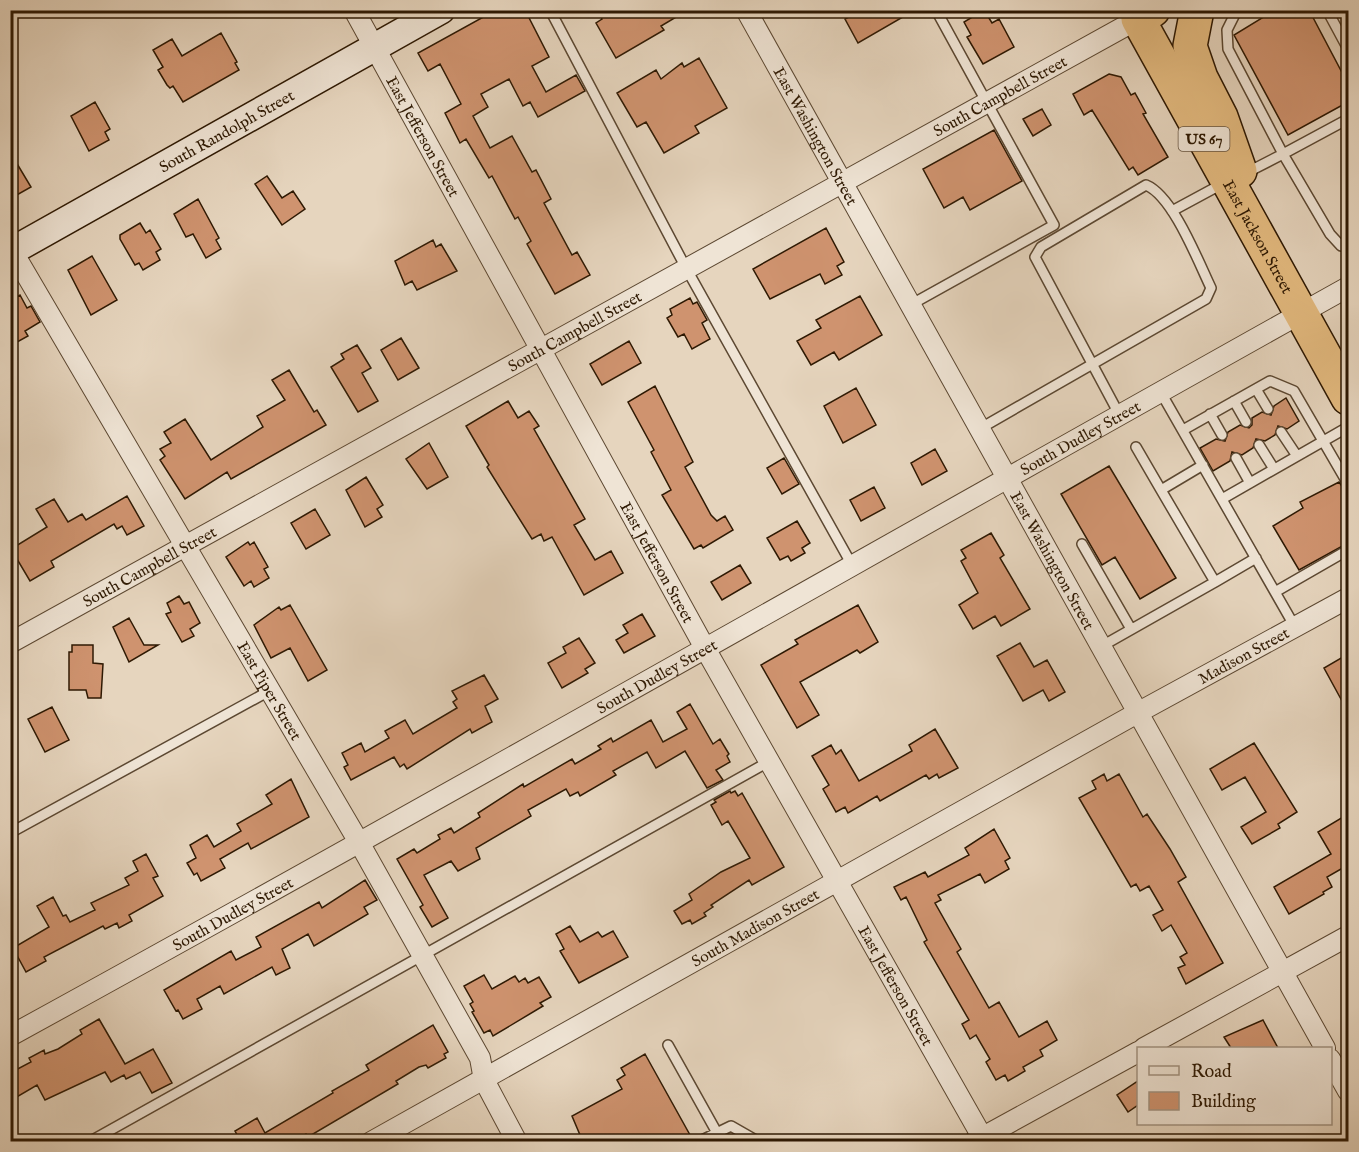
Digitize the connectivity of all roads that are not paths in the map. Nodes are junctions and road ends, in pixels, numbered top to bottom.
1 (354, 10) edge
2 (441, 10) edge
3 (550, 10) edge
4 (746, 10) edge
5 (936, 10) edge
6 (1197, 10) edge
7 (1238, 10) edge
8 (1327, 10) edge
9 (1141, 13) edge
10 (375, 48) junction
11 (1348, 49) edge
12 (986, 102) junction
13 (1348, 119) edge
14 (1283, 154) junction
15 (1234, 178) junction
16 (842, 181) junction
17 (1172, 211) junction
18 (1348, 246) edge
19 (11, 250) edge
20 (686, 268) junction
21 (1348, 286) edge
22 (912, 304) junction
23 (1301, 313) junction
24 (540, 349) junction
25 (1094, 364) junction
26 (1256, 389) junction
27 (1160, 391) junction
28 (1348, 398) edge
29 (1234, 401) junction
30 (1268, 409) dead end
31 (1119, 414) junction
32 (1210, 414) junction
33 (1246, 422) dead end
34 (1348, 427) edge
35 (981, 428) junction
36 (1183, 430) junction
37 (1281, 432) dead end
38 (1222, 435) dead end
39 (1323, 441) junction
40 (1259, 445) dead end
41 (1137, 447) dead end
42 (1297, 456) junction
43 (1236, 458) dead end
44 (1203, 465) junction
45 (1274, 469) junction
46 (1008, 476) junction
47 (1250, 483) junction
48 (1348, 484) edge
49 (1161, 490) junction
50 (1222, 499) junction
51 (1083, 544) dead end
52 (186, 545) junction
53 (1348, 550) edge
54 (1256, 558) junction
55 (852, 565) junction
56 (1215, 582) junction
57 (1275, 592) junction
58 (1348, 598) edge
59 (1295, 627) junction
60 (1131, 629) junction
61 (10, 643) edge
62 (1102, 645) junction
63 (706, 650) junction
64 (271, 690) junction
65 (1139, 712) junction
66 (770, 761) junction
67 (10, 833) edge
68 (360, 844) junction
69 (838, 882) junction
70 (1348, 936) edge
71 (422, 955) junction
72 (1282, 973) junction
73 (10, 1036) edge
74 (668, 1045) dead end
75 (1146, 1047) edge
76 (1324, 1047) edge
77 (1137, 1053) edge
78 (1332, 1063) edge
79 (484, 1080) junction
80 (1348, 1091) edge
81 (716, 1131) junction
82 (981, 1140) edge
83 (89, 1142) edge
84 (371, 1142) edge
85 (517, 1142) edge
86 (699, 1142) edge
87 (759, 1142) edge

1 - 10 street, East Jefferson Street
2 - 10 street, South Randolph Street
3 - 20 lane
4 - 16 street, East Washington Street
5 - 12 lane
6 - 15 highway
7 - 14 lane
8 - 11 lane
9 - 12 street, South Campbell Street
9 - 15 highway, East Jackson Street / US 67
10 - 19 street, South Randolph Street
10 - 24 street, East Jefferson Street
12 - 16 street, South Campbell Street
12 - 22 lane
13 - 14 lane
14 - 15 lane
14 - 18 lane
15 - 17 lane
15 - 23 highway, East Jackson Street
16 - 20 street, South Campbell Street
16 - 22 street, East Washington Street
17 - 25 lane
17 - 25 lane
19 - 52 street, East Piper Street
20 - 24 street, South Campbell Street
20 - 55 lane
21 - 23 street, South Dudley Street
22 - 35 street, East Washington Street
23 - 27 street, South Dudley Street
23 - 28 highway, East Jackson Street
24 - 52 street, South Campbell Street
24 - 63 street, East Jefferson Street
25 - 31 lane
25 - 35 lane
26 - 29 lane
26 - 30 lane
26 - 39 lane
27 - 31 street, South Dudley Street
27 - 36 lane
29 - 32 lane
29 - 33 lane
31 - 46 street, South Dudley Street
32 - 36 lane
32 - 38 lane
34 - 39 lane
35 - 46 street, East Washington Street
36 - 44 lane
37 - 42 lane
39 - 42 lane
39 - 48 lane
40 - 45 lane
41 - 49 lane
42 - 45 lane
43 - 47 lane
44 - 49 lane
44 - 50 lane
45 - 47 lane
46 - 55 street, South Dudley Street
46 - 62 street, East Washington Street
47 - 50 lane
49 - 56 lane
50 - 54 lane
51 - 60 lane
52 - 61 street, South Campbell Street
52 - 64 street, East Piper Street
53 - 57 lane
54 - 56 lane
54 - 57 lane
55 - 63 street, South Dudley Street
56 - 60 lane
57 - 59 lane
58 - 59 street, Madison Street
59 - 65 street, Madison Street
60 - 62 lane
62 - 65 street, East Washington Street
63 - 66 street, East Jefferson Street
63 - 68 street, South Dudley Street
64 - 67 lane
64 - 68 street, East Piper Street
65 - 69 street, South Madison Street
65 - 72 street, East Washington Street
66 - 69 street, East Jefferson Street
66 - 71 lane
68 - 71 street, East Piper Street
68 - 73 street, South Dudley Street
69 - 79 street, South Madison Street
69 - 82 street, East Jefferson Street
70 - 72 street
71 - 79 street, East Piper Street
71 - 83 lane
72 - 75 street
72 - 76 street, East Washington Street
74 - 81 lane
77 - 82 street
78 - 80 street
79 - 84 street, South Madison Street
79 - 85 street, East Piper Street
81 - 86 lane
81 - 87 lane

